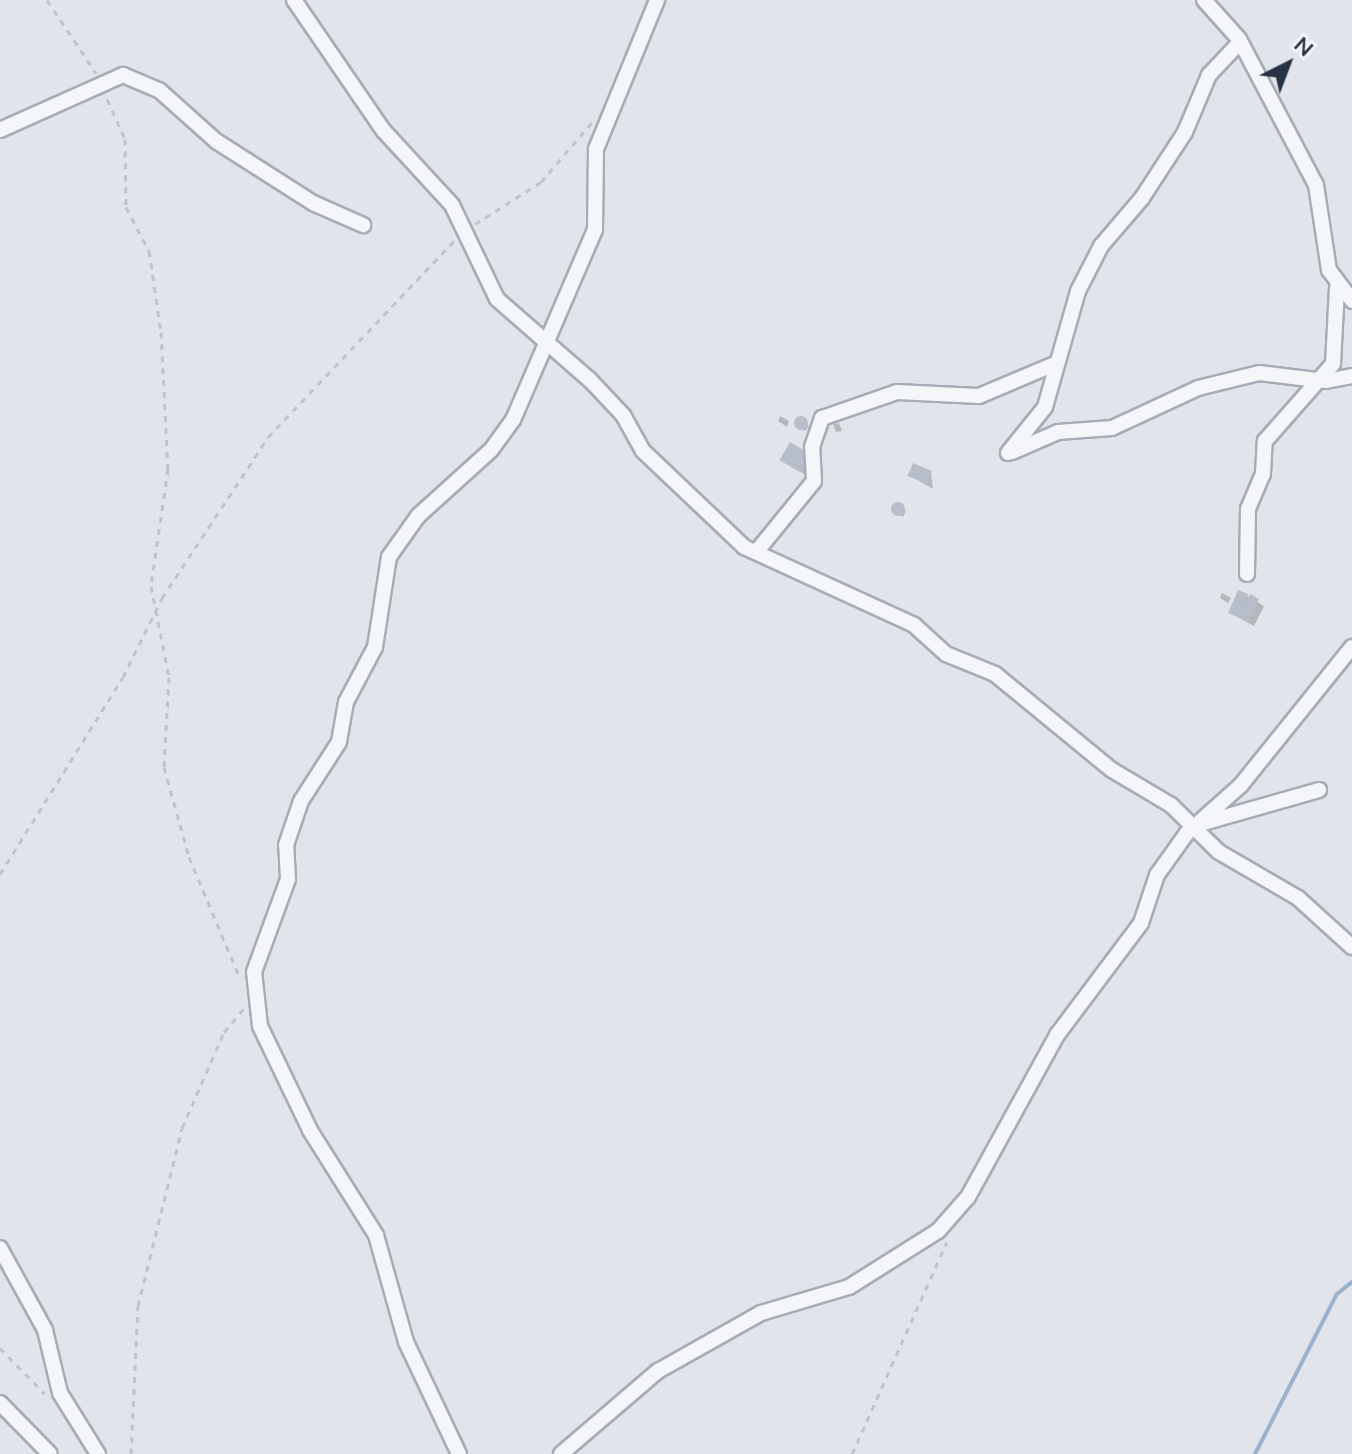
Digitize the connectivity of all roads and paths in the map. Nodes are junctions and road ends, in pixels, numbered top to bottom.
1 (47, 0) edge
2 (294, 0) edge
3 (657, 0) edge
4 (1204, 0) edge
5 (1240, 42) junction
6 (610, 109) junction
7 (0, 130) edge
8 (363, 225) dead end
9 (462, 233) junction
10 (1337, 287) junction
11 (1352, 301) edge
12 (545, 345) junction
13 (1057, 363) junction
14 (1352, 376) edge
15 (1319, 381) junction
16 (757, 551) junction
17 (1247, 574) dead end
18 (156, 610) junction
19 (1352, 647) edge
20 (1319, 790) dead end
21 (1193, 827) junction
22 (0, 874) edge
23 (1352, 947) edge
24 (953, 1214) junction
25 (0, 1248) edge
26 (0, 1348) edge
27 (53, 1401) dead end
28 (0, 1403) edge
29 (50, 1454) edge
30 (98, 1454) edge
31 (131, 1454) edge
32 (459, 1454) edge
33 (561, 1454) edge
34 (852, 1454) edge

1 - 18 path
2 - 9 street
3 - 6 street
4 - 5 street
5 - 10 street
5 - 13 street
6 - 9 path
6 - 12 street
7 - 8 street
9 - 12 street
9 - 18 path
10 - 11 street
10 - 15 street
12 - 16 street
12 - 32 street
13 - 15 street
13 - 16 street
14 - 15 street
15 - 17 street
16 - 21 street
18 - 22 path
18 - 31 path
19 - 21 street
20 - 21 street
21 - 23 street
21 - 24 street
24 - 33 street
24 - 34 path
25 - 30 street
26 - 27 path
28 - 29 street

